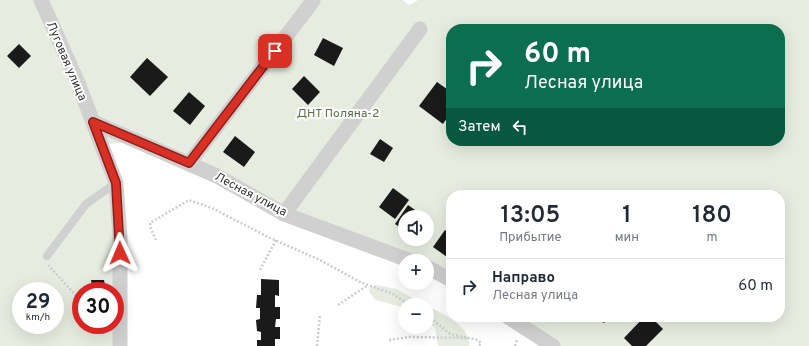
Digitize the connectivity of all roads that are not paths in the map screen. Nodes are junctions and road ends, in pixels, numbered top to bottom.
1 (41, 0) edge
2 (313, 2) dead end
3 (420, 29) dead end
4 (93, 122) junction
5 (189, 163) junction
6 (116, 183) junction
7 (284, 214) junction
8 (398, 256) edge
9 (47, 260) road end
10 (434, 271) edge
11 (446, 277) edge
12 (516, 322) edge
13 (120, 346) edge
14 (553, 346) edge

1 - 4 street, Луговая улица
2 - 5 street
3 - 7 street
4 - 5 street, Лесная улица
4 - 6 street, Луговая улица
5 - 7 street, Лесная улица
6 - 9 lane
6 - 13 street, Луговая улица
7 - 8 street, Лесная улица
10 - 11 street
12 - 14 street

